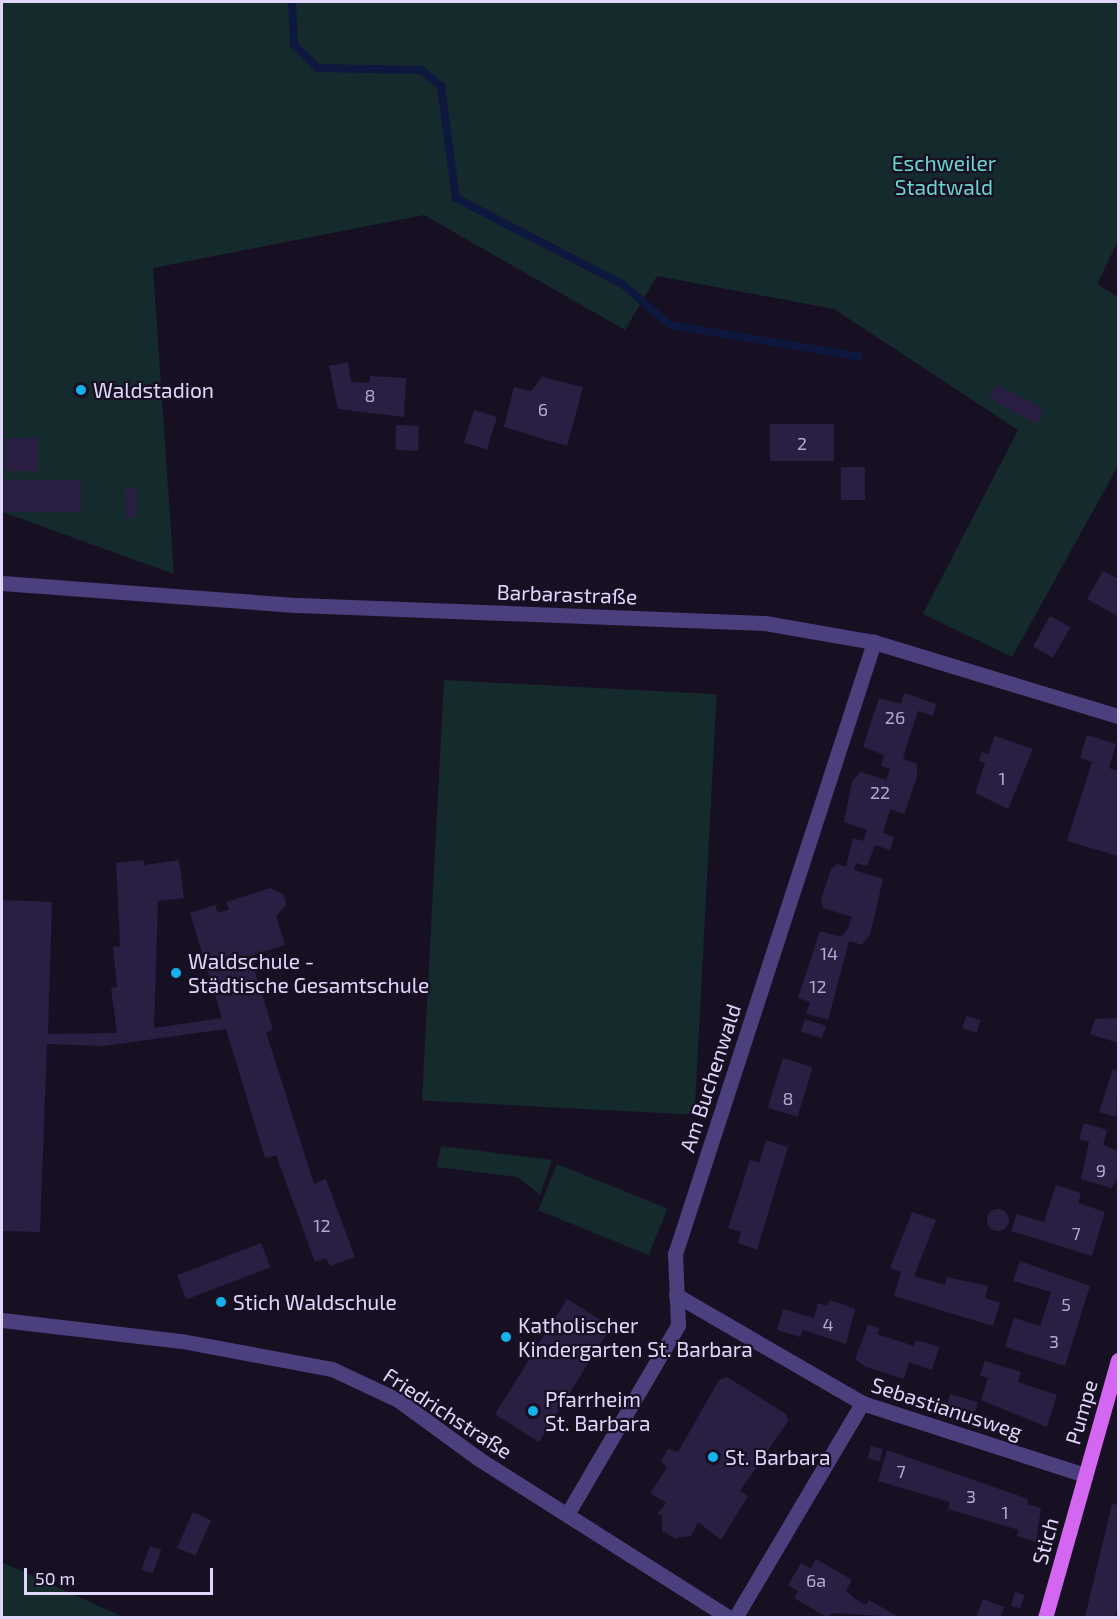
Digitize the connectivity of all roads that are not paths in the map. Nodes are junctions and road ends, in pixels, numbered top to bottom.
1 (2, 583) edge
2 (874, 642) junction
3 (1119, 716) edge
4 (676, 1295) junction
5 (2, 1320) edge
6 (1119, 1360) edge
7 (862, 1403) junction
8 (1085, 1475) junction
9 (569, 1511) junction
10 (730, 1617) edge
11 (735, 1617) edge
12 (1045, 1617) edge

1 - 2 street, Barbarastraße
2 - 3 street, Barbarastraße
2 - 4 street, Am Buchenwald
4 - 7 street, Sebastianusweg
4 - 9 street, Am Buchenwald
5 - 9 street, Friedrichstraße
6 - 8 main road, Pumpe
7 - 8 street, Sebastianusweg
7 - 11 street
8 - 12 main road, Stich
9 - 10 street, Friedrichstraße

